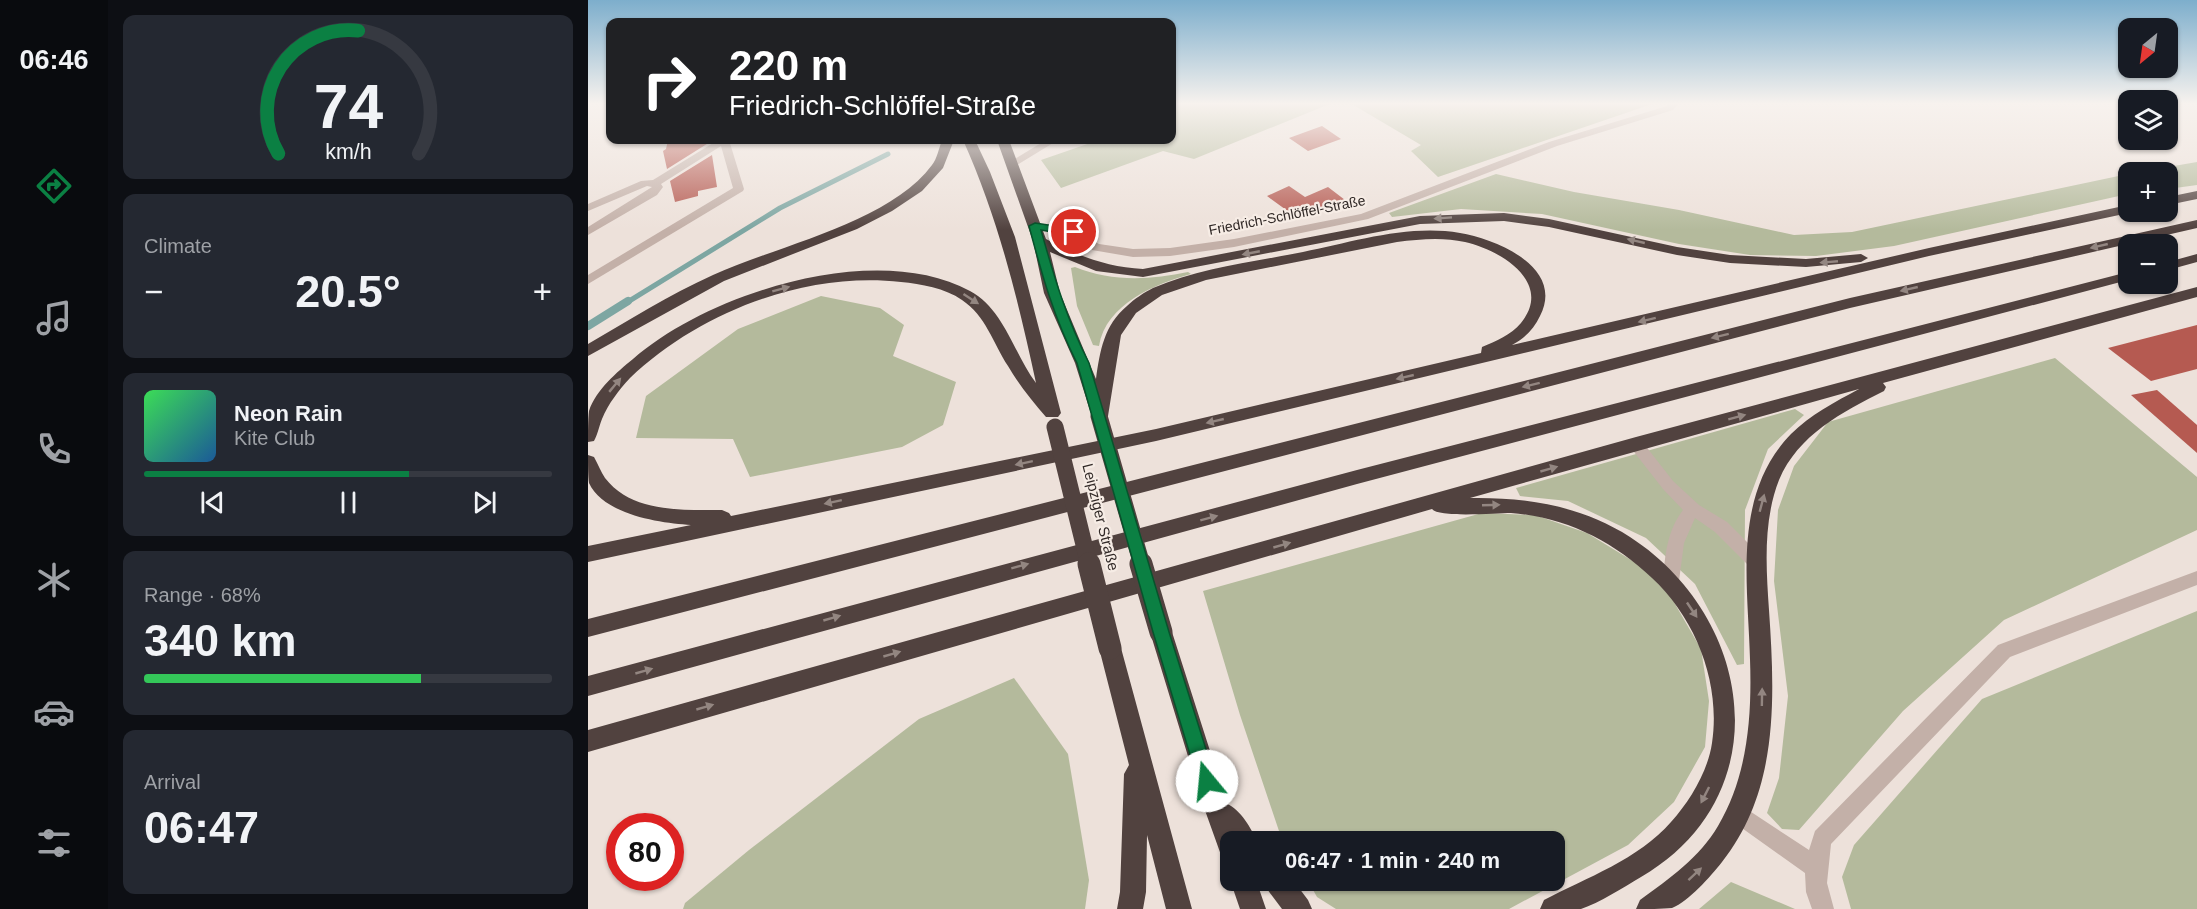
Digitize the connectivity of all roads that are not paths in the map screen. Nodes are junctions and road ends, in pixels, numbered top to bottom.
1 (715, 145) edge
2 (726, 145) edge
3 (947, 145) edge
4 (972, 145) edge
5 (1005, 145) edge
6 (1044, 145) edge
7 (1549, 145) edge
8 (1013, 163) junction
9 (655, 183) junction
10 (2197, 195) edge
11 (2178, 199) edge
12 (588, 207) edge
13 (2118, 211) edge
14 (2197, 224) edge
15 (588, 232) edge
16 (1037, 233) junction
17 (1929, 252) junction
18 (2197, 258) edge
19 (2178, 263) edge
20 (2118, 279) edge
21 (588, 280) edge
22 (2197, 292) edge
23 (588, 351) edge
24 (1462, 364) junction
25 (1918, 368) junction
26 (1099, 416) junction
27 (1053, 420) junction
28 (588, 436) edge
29 (1636, 444) junction
30 (588, 462) edge
31 (1412, 508) junction
32 (1693, 509) junction
33 (753, 519) junction
34 (588, 554) edge
35 (1756, 562) junction
36 (2197, 579) edge
37 (1671, 581) junction
38 (588, 628) edge
39 (588, 686) edge
40 (588, 741) edge
41 (1137, 754) junction
42 (1214, 802) junction
43 (1739, 814) junction
44 (1225, 831) edge
45 (1236, 831) edge
46 (1815, 867) junction
47 (1247, 891) edge
48 (1285, 891) edge
49 (1130, 909) edge
50 (1179, 909) edge
51 (1253, 909) edge
52 (1299, 909) edge
53 (1553, 909) edge
54 (1648, 909) edge
55 (1823, 909) edge

1 - 9 street
2 - 21 street
3 - 23 highway
4 - 27 highway, Leipziger Straße
5 - 8 highway, Leipziger Straße
6 - 8 street
7 - 16 street, Friedrich-Schlöffel-Straße
8 - 16 highway, Leipziger Straße
9 - 12 street
9 - 15 street
10 - 11 highway
13 - 17 highway
14 -> 38 highway
17 -> 16 highway
16 - 26 highway, Leipziger Straße
17 -> 24 highway
18 - 19 highway
39 -> 20 highway
22 - 25 highway
24 - 26 highway
24 -> 33 highway
29 -> 25 highway
35 -> 25 highway
26 - 42 highway, Leipziger Straße, bridge
28 -> 27 highway
27 - 41 highway, Leipziger Straße, bridge
31 -> 29 highway
29 - 32 street
30 - 33 highway
31 -> 37 highway
40 -> 31 highway
32 - 35 street
32 - 37 street
33 - 34 highway
43 -> 35 highway
36 - 46 street
37 -> 53 highway
41 - 49 highway
41 - 50 highway, Leipziger Straße
42 - 44 highway, Leipziger Straße
42 - 45 highway
43 - 46 street
54 -> 43 highway
46 - 55 street
47 - 51 highway
48 - 52 highway

